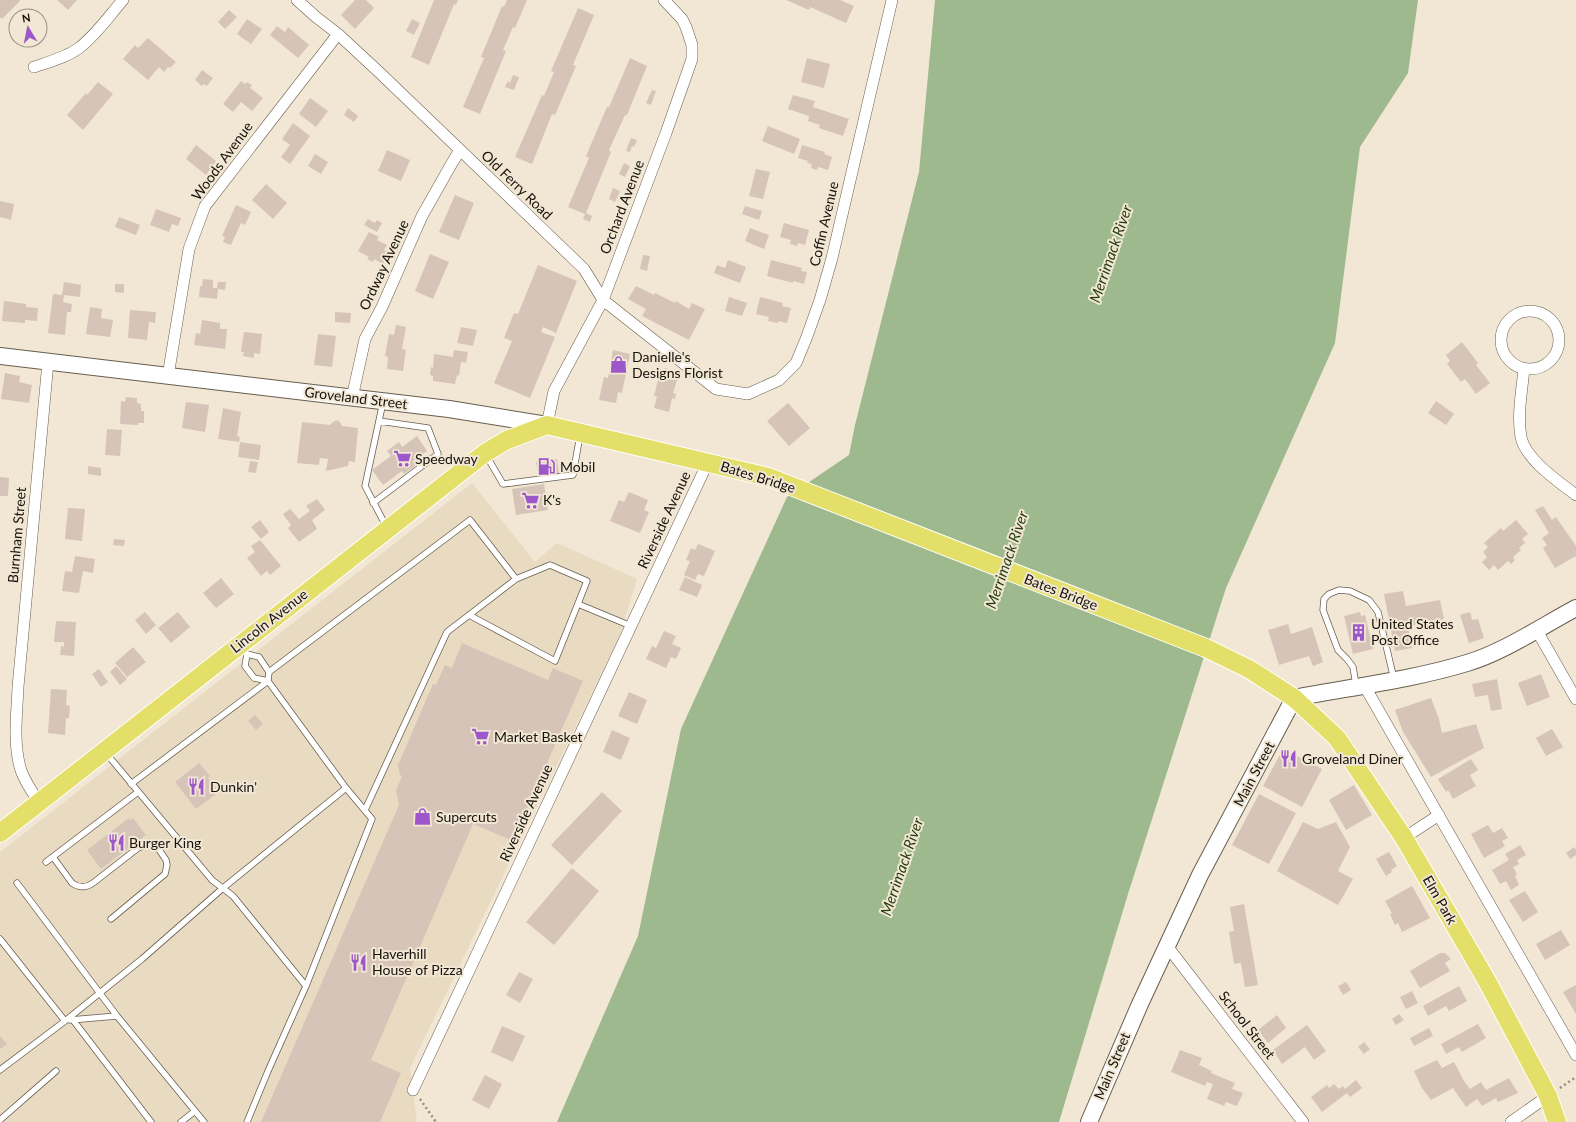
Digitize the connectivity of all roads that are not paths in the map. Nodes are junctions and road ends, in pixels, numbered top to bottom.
1 (123, 0) edge
2 (297, 0) edge
3 (664, 0) edge
4 (892, 0) edge
5 (338, 34) junction
6 (34, 67) dead end
7 (460, 150) junction
8 (603, 300) junction
9 (0, 356) edge
10 (48, 362) junction
11 (1524, 369) junction
12 (168, 376) junction
13 (716, 389) joint
14 (352, 398) junction
15 (383, 402) junction
16 (378, 421) junction
17 (547, 425) junction
18 (580, 433) junction
19 (485, 453) junction
20 (708, 462) junction
21 (1576, 495) edge
22 (373, 502) junction
23 (388, 529) junction
24 (516, 579) junction
25 (578, 604) junction
26 (1576, 608) edge
27 (469, 615) junction
28 (630, 626) junction
29 (1536, 629) junction
30 (244, 649) junction
31 (268, 672) junction
32 (1394, 679) junction
33 (268, 681) junction
34 (1360, 686) junction
35 (1294, 698) junction
36 (1576, 699) edge
37 (104, 751) junction
38 (131, 784) junction
39 (346, 788) junction
40 (138, 792) junction
41 (39, 802) junction
42 (365, 810) junction
43 (1439, 815) junction
44 (0, 833) edge
45 (1404, 838) junction
46 (53, 857) junction
47 (46, 862) dead end
48 (16, 883) dead end
49 (223, 888) junction
50 (111, 919) dead end
51 (0, 939) edge
52 (1167, 946) junction
53 (306, 986) junction
54 (100, 993) junction
55 (118, 1016) junction
56 (73, 1020) junction
57 (65, 1021) junction
58 (1576, 1055) edge
59 (0, 1070) edge
60 (56, 1071) dead end
61 (413, 1090) road end
62 (1548, 1096) junction
63 (195, 1111) junction
64 (0, 1120) edge
65 (151, 1122) edge
66 (181, 1122) edge
67 (204, 1122) edge
68 (247, 1122) edge
69 (1089, 1122) edge
70 (1303, 1122) edge
71 (1511, 1122) edge
72 (1556, 1122) edge

1 - 6 street
2 - 5 street, Old Ferry Road
3 - 8 street, Orchard Avenue
4 - 13 street, Coffin Avenue
5 - 7 street, Old Ferry Road
5 - 12 street, Woods Avenue
7 - 8 street, Old Ferry Road
7 - 14 street, Ordway Avenue
8 - 13 street, Old Ferry Road
8 - 17 street, Orchard Avenue
9 - 10 main road, Groveland Street
10 - 12 main road, Groveland Street
10 - 41 street, Burnham Street
11 - 11 street
11 - 21 street
12 - 14 main road, Groveland Street
14 - 15 main road, Groveland Street
15 - 16 lane
15 - 17 main road, Groveland Street
16 - 22 lane
16 - 22 lane
17 - 18 main road, Groveland Street
17 - 19 main road, Lincoln Avenue
18 - 19 lane
18 - 20 main road, Groveland Street
19 - 23 main road, Lincoln Avenue
20 - 28 street, Riverside Avenue
20 - 35 main road, Bates Bridge
22 - 23 lane
23 - 30 main road, Lincoln Avenue
24 - 25 lane
24 - 27 lane
24 - 31 lane
25 - 27 lane
25 - 28 lane
26 - 29 main road
27 - 42 lane
28 - 61 street, Riverside Avenue
29 - 32 main road
29 - 36 street
30 - 31 lane
30 - 33 lane
30 - 37 main road, Lincoln Avenue
31 - 33 lane
32 - 34 main road
32 - 34 lane
33 - 38 lane
33 - 39 lane
34 - 35 main road
34 - 43 street
35 - 45 main road, Elm Park
35 - 52 main road, Main Street
37 - 38 lane
37 - 41 main road, Lincoln Avenue
38 - 40 lane
39 - 42 lane
39 - 49 lane
40 - 46 lane
40 - 49 lane
41 - 44 main road, Lincoln Avenue
42 - 53 lane
43 - 45 street
43 - 58 street
45 - 62 main road, Elm Park
46 - 47 lane
46 - 50 lane
48 - 54 lane
49 - 53 lane
49 - 54 lane
51 - 57 lane
52 - 69 main road, Main Street
52 - 70 street, School Street
53 - 68 lane
54 - 55 lane
54 - 57 lane
55 - 56 lane
55 - 63 lane
56 - 57 lane
56 - 65 lane
57 - 59 lane
60 - 64 lane
62 - 71 street
62 - 72 main road, Elm Park
63 - 66 lane
63 - 67 lane

